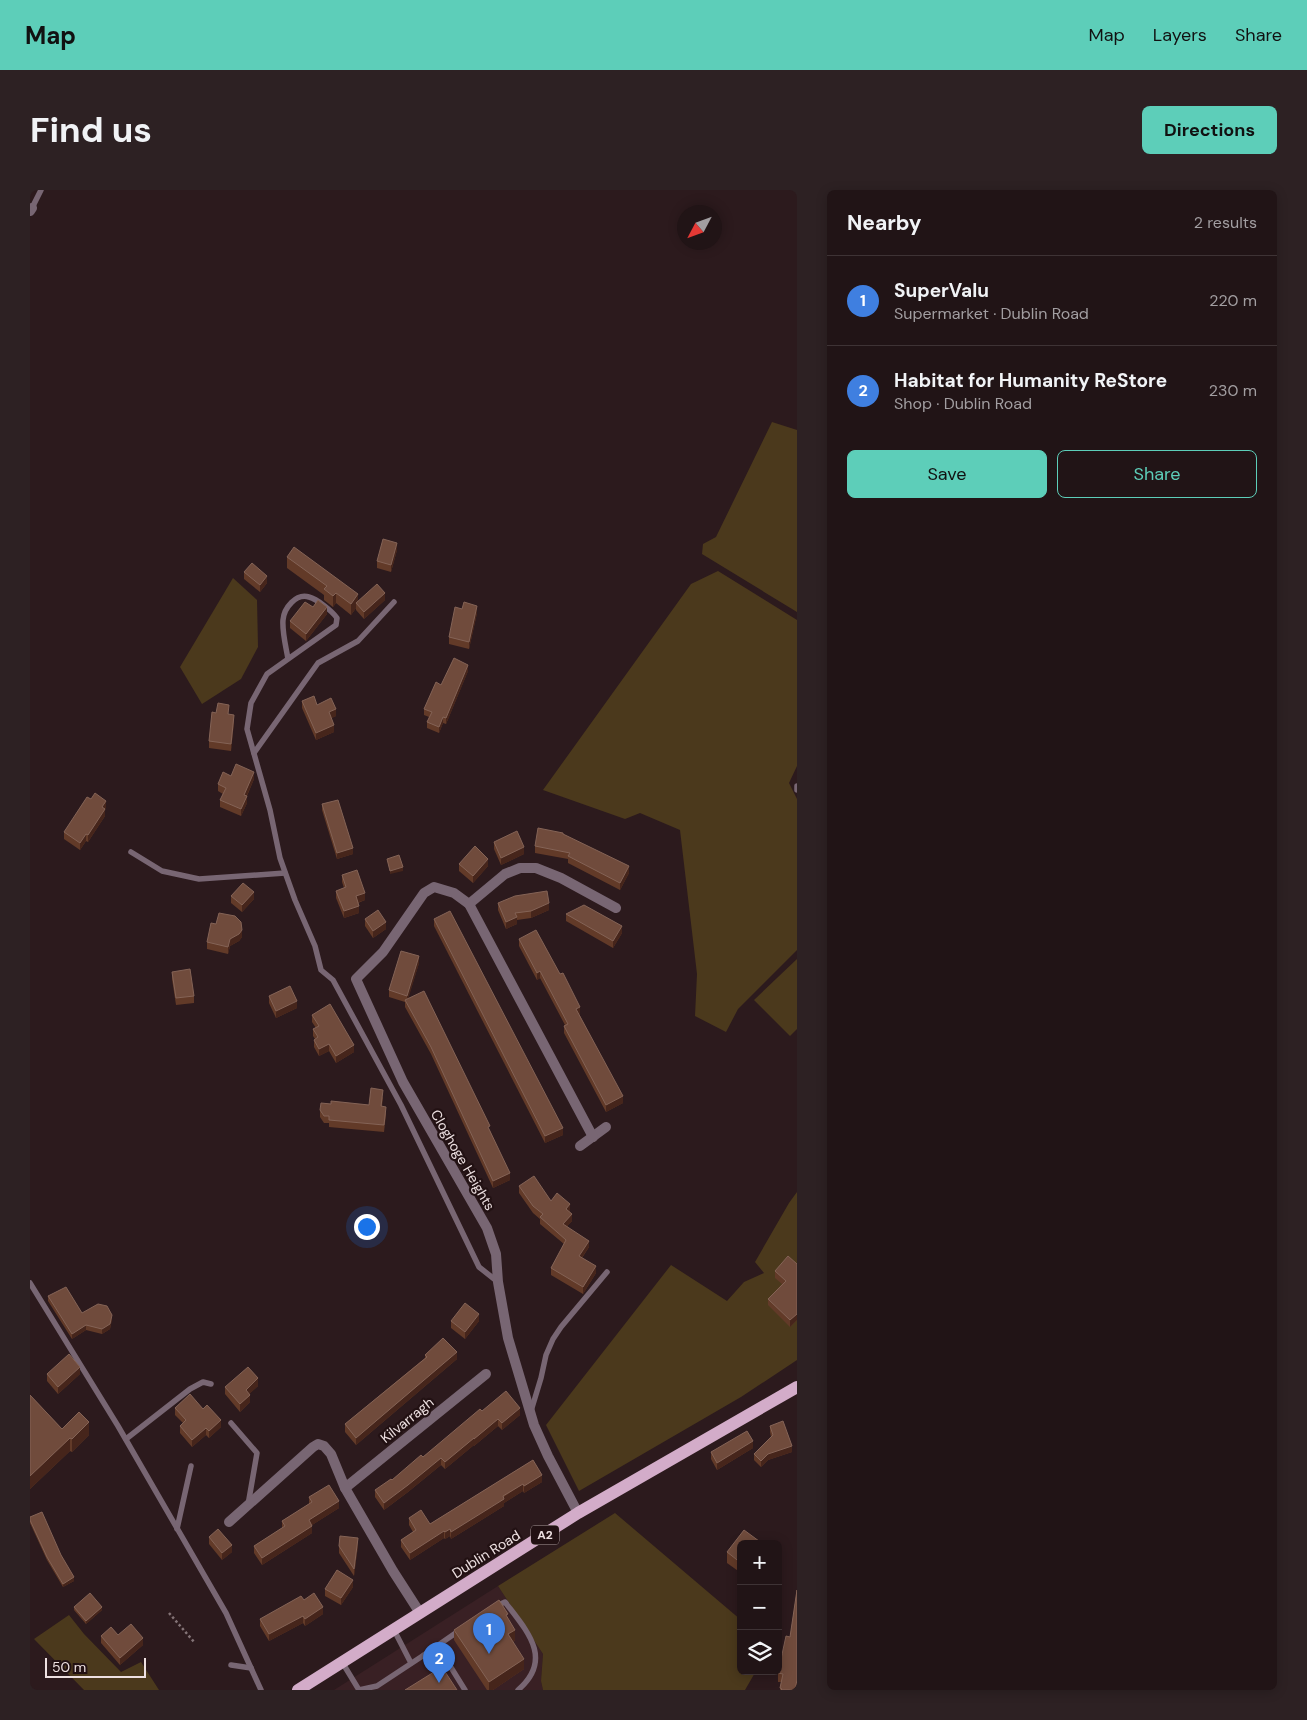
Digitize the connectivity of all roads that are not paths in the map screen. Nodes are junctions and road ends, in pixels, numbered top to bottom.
1 (42, 190) edge
2 (31, 210) edge
3 (394, 602) dead end
4 (288, 659) junction
5 (254, 753) junction
6 (131, 852) dead end
7 (285, 873) junction
8 (470, 904) junction
9 (616, 908) dead end
10 (606, 1127) dead end
11 (593, 1137) junction
12 (580, 1146) dead end
13 (607, 1272) dead end
14 (498, 1282) junction
15 (31, 1287) edge
16 (486, 1374) dead end
17 (211, 1384) dead end
18 (797, 1387) edge
19 (530, 1413) junction
20 (231, 1423) dead end
21 (126, 1439) junction
22 (191, 1466) dead end
23 (345, 1488) junction
24 (248, 1505) junction
25 (578, 1513) junction
26 (228, 1522) dead end
27 (177, 1528) junction
28 (488, 1611) edge
29 (420, 1613) junction
30 (464, 1628) edge
31 (394, 1630) junction
32 (424, 1655) junction
33 (342, 1662) junction
34 (411, 1662) junction
35 (231, 1665) dead end
36 (250, 1668) junction
37 (261, 1690) edge
38 (298, 1690) edge
39 (359, 1690) edge
40 (465, 1690) edge
41 (518, 1690) edge

1 - 2 lane
3 - 5 lane
4 - 4 lane
4 - 5 lane
5 - 7 lane
6 - 7 lane
7 - 14 lane
8 - 9 street
8 - 11 street
8 - 14 street, Cloghoge Heights
10 - 11 street
11 - 12 street
13 - 19 lane
14 - 19 street, Cloghoge Heights
15 - 21 lane
16 - 23 street, Kilvarragh
17 - 21 lane
18 - 25 main road, Dublin Road / A2
19 - 25 street, Cloghoge Heights
20 - 24 lane
21 - 27 lane
22 - 27 lane
23 - 24 street
23 - 29 street
24 - 26 street
25 - 29 main road, Dublin Road / A2
27 - 36 lane
28 - 41 lane
29 - 31 main road, Dublin Road / A2
30 - 32 lane
31 - 33 main road, Dublin Road / A2
31 - 34 lane
32 - 34 lane
32 - 40 lane
33 - 38 main road, Dublin Road / A2
33 - 39 lane
34 - 39 lane
35 - 36 lane
36 - 37 lane

